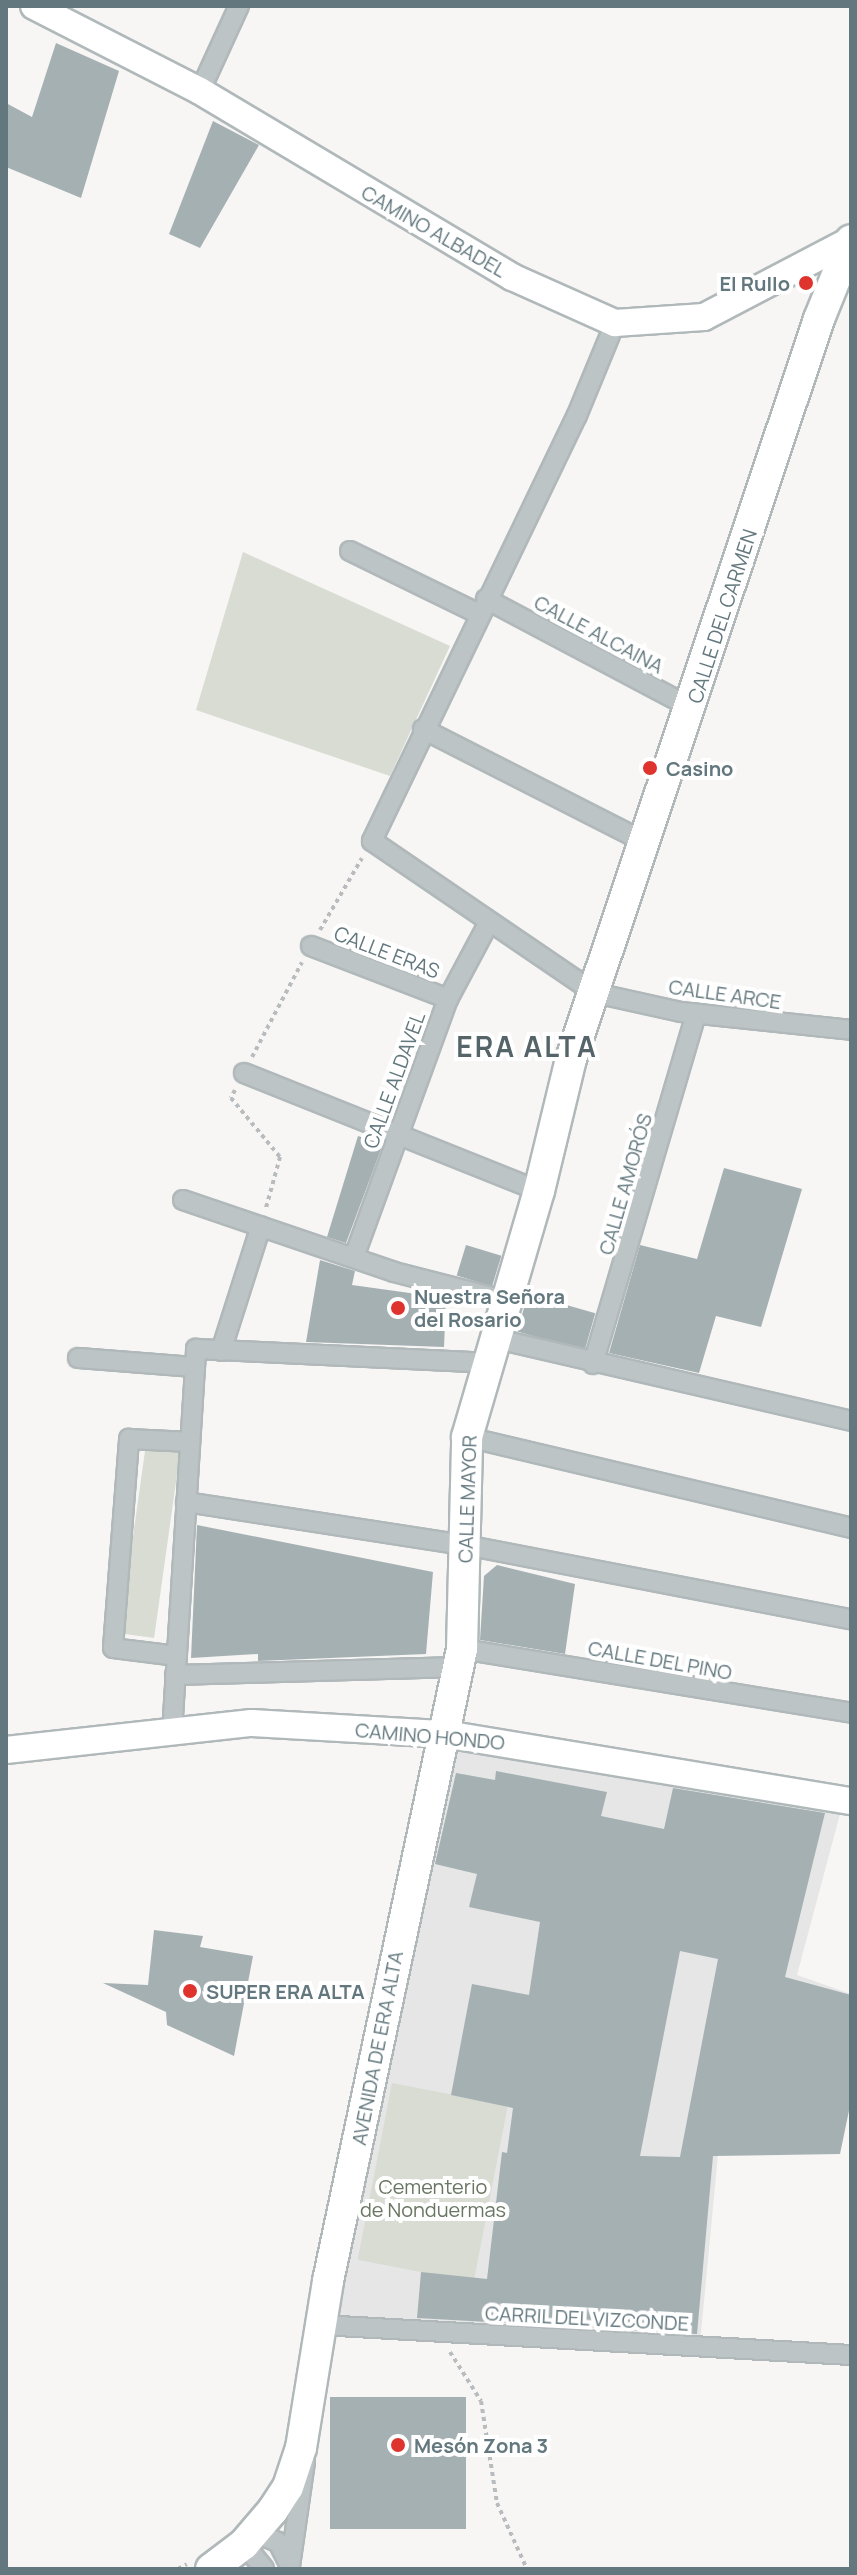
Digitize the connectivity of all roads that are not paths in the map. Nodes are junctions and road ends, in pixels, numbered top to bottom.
1 (239, 6) edge
2 (46, 9) edge
3 (200, 91) junction
4 (851, 240) edge
5 (615, 323) junction
6 (350, 551) dead end
7 (483, 606) junction
8 (692, 708) junction
9 (423, 729) junction
10 (647, 843) junction
11 (488, 924) junction
12 (311, 946) road end
13 (595, 993) junction
14 (448, 999) junction
15 (696, 1014) junction
16 (851, 1030) edge
17 (244, 1073) road end
18 (398, 1131) junction
19 (539, 1191) junction
20 (183, 1200) dead end
21 (261, 1226) junction
22 (354, 1257) junction
23 (508, 1301) junction
24 (221, 1351) junction
25 (493, 1351) junction
26 (78, 1358) dead end
27 (593, 1364) junction
28 (195, 1367) junction
29 (851, 1421) edge
30 (467, 1437) junction
31 (190, 1442) junction
32 (186, 1502) junction
33 (851, 1528) edge
34 (465, 1545) junction
35 (851, 1619) edge
36 (177, 1656) junction
37 (460, 1658) junction
38 (175, 1675) junction
39 (851, 1713) edge
40 (172, 1733) junction
41 (445, 1734) junction
42 (6, 1750) edge
43 (851, 1801) edge
44 (321, 2325) junction
45 (851, 2355) edge
46 (301, 2448) junction
47 (249, 2538) junction
48 (290, 2568) edge
49 (211, 2569) edge
50 (264, 2569) edge

1 - 3 street
2 - 3 main road, CAMINO ALBADEL
3 - 5 main road, CAMINO ALBADEL
4 - 5 main road, CAMINO ALBADEL
4 - 8 main road, CALLE DEL CARMEN
5 - 7 street
6 - 7 street, CALLE ALCAINA
7 - 8 street, CALLE ALCAINA
7 - 9 street
8 - 10 main road, CALLE DEL CARMEN
9 - 10 street
9 - 11 street
10 - 13 main road, CALLE DEL CARMEN
11 - 13 street
11 - 14 street, CALLE ALDAVEL
12 - 14 street, CALLE ERAS
13 - 15 street, CALLE ARCE
13 - 19 main road, CALLE MAYOR
14 - 18 street, CALLE ALDAVEL
15 - 16 street, CALLE ARCE
15 - 27 street, CALLE AMORÓS
17 - 18 street
18 - 19 street
18 - 22 street, CALLE ALDAVEL
19 - 23 main road, CALLE MAYOR
20 - 21 street
21 - 22 street
21 - 24 street
22 - 23 street
23 - 25 main road, CALLE MAYOR
24 - 25 street
24 - 28 street
25 - 27 street
25 - 30 main road, CALLE MAYOR
26 - 28 street
27 - 29 street
28 - 31 street
30 - 33 street
30 - 34 main road, CALLE MAYOR
31 - 32 street
31 - 36 street
32 - 34 street
32 - 36 street
34 - 35 street
34 - 37 main road, CALLE MAYOR
36 - 38 street
37 - 38 street, CALLE DEL PINO
37 - 39 street, CALLE DEL PINO
37 - 41 main road, CALLE MAYOR
38 - 40 street
40 - 41 main road, CAMINO HONDO
40 - 42 main road, CAMINO HONDO
41 - 43 main road, CAMINO HONDO
41 - 44 main road, AVENIDA DE ERA ALTA
44 - 45 street, CARRIL DEL VIZCONDE
44 - 46 main road, AVENIDA DE ERA ALTA
46 - 47 main road, AVENIDA DE ERA ALTA
46 - 48 street
47 - 48 street
47 - 49 main road, AVENIDA DE ERA ALTA
47 - 50 street

